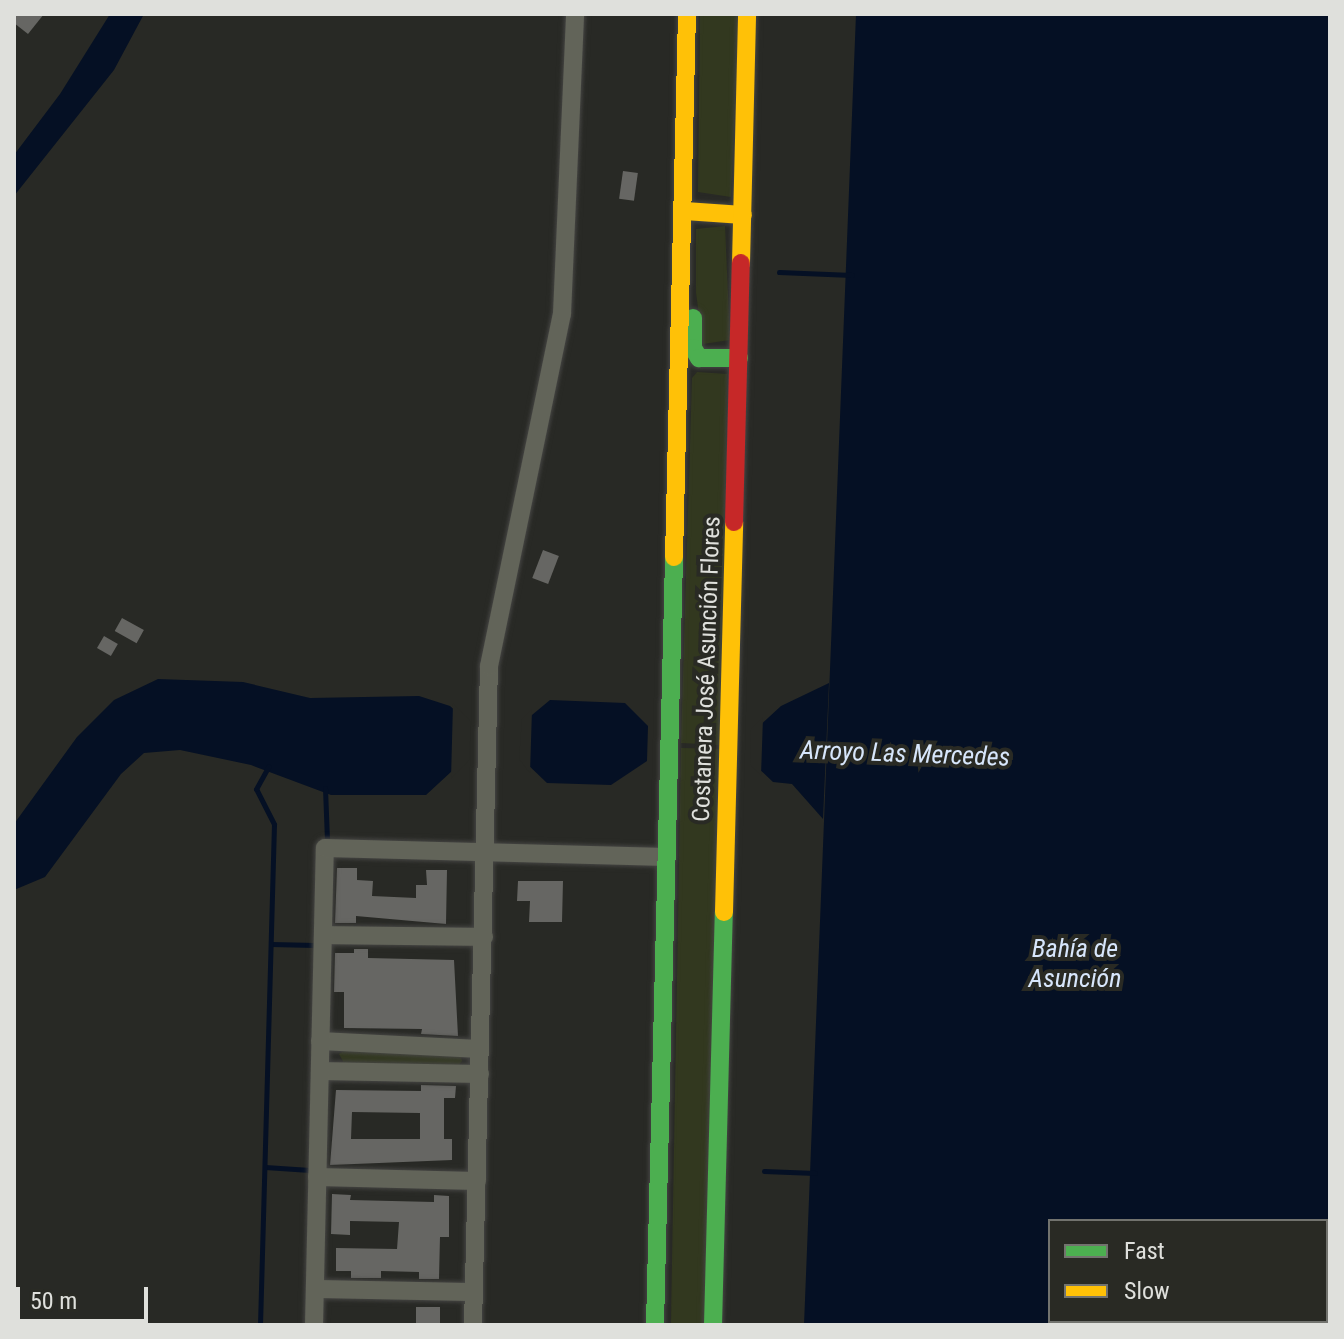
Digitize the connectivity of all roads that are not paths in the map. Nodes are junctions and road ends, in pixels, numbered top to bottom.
1 (575, 14) edge
2 (687, 14) edge
3 (747, 14) edge
4 (685, 211) junction
5 (743, 215) junction
6 (683, 296) junction
7 (739, 358) junction
8 (486, 851) junction
9 (667, 857) junction
10 (323, 935) junction
11 (484, 937) junction
12 (320, 1041) junction
13 (480, 1049) junction
14 (320, 1071) junction
15 (480, 1074) junction
16 (317, 1177) junction
17 (477, 1181) junction
18 (315, 1289) junction
19 (473, 1292) junction
20 (314, 1325) edge
21 (473, 1325) edge
22 (655, 1325) edge
23 (713, 1325) edge

1 - 8 street
2 - 4 highway, Costanera José Asunción Flores
3 - 5 highway, Costanera José Asunción Flores
4 - 5 highway
4 - 6 highway, Costanera José Asunción Flores
5 - 7 highway, Costanera José Asunción Flores
6 - 7 highway
6 - 9 highway, Costanera José Asunción Flores
7 - 23 highway, Costanera José Asunción Flores
8 - 9 street
8 - 10 street
8 - 11 street
9 - 22 highway, Costanera José Asunción Flores
10 - 11 street
10 - 12 street
11 - 13 street
12 - 13 street
12 - 14 street
13 - 15 street
14 - 15 street
14 - 16 street
15 - 17 street
16 - 17 street
16 - 18 street
17 - 19 street
18 - 19 street
18 - 20 street
19 - 21 street

